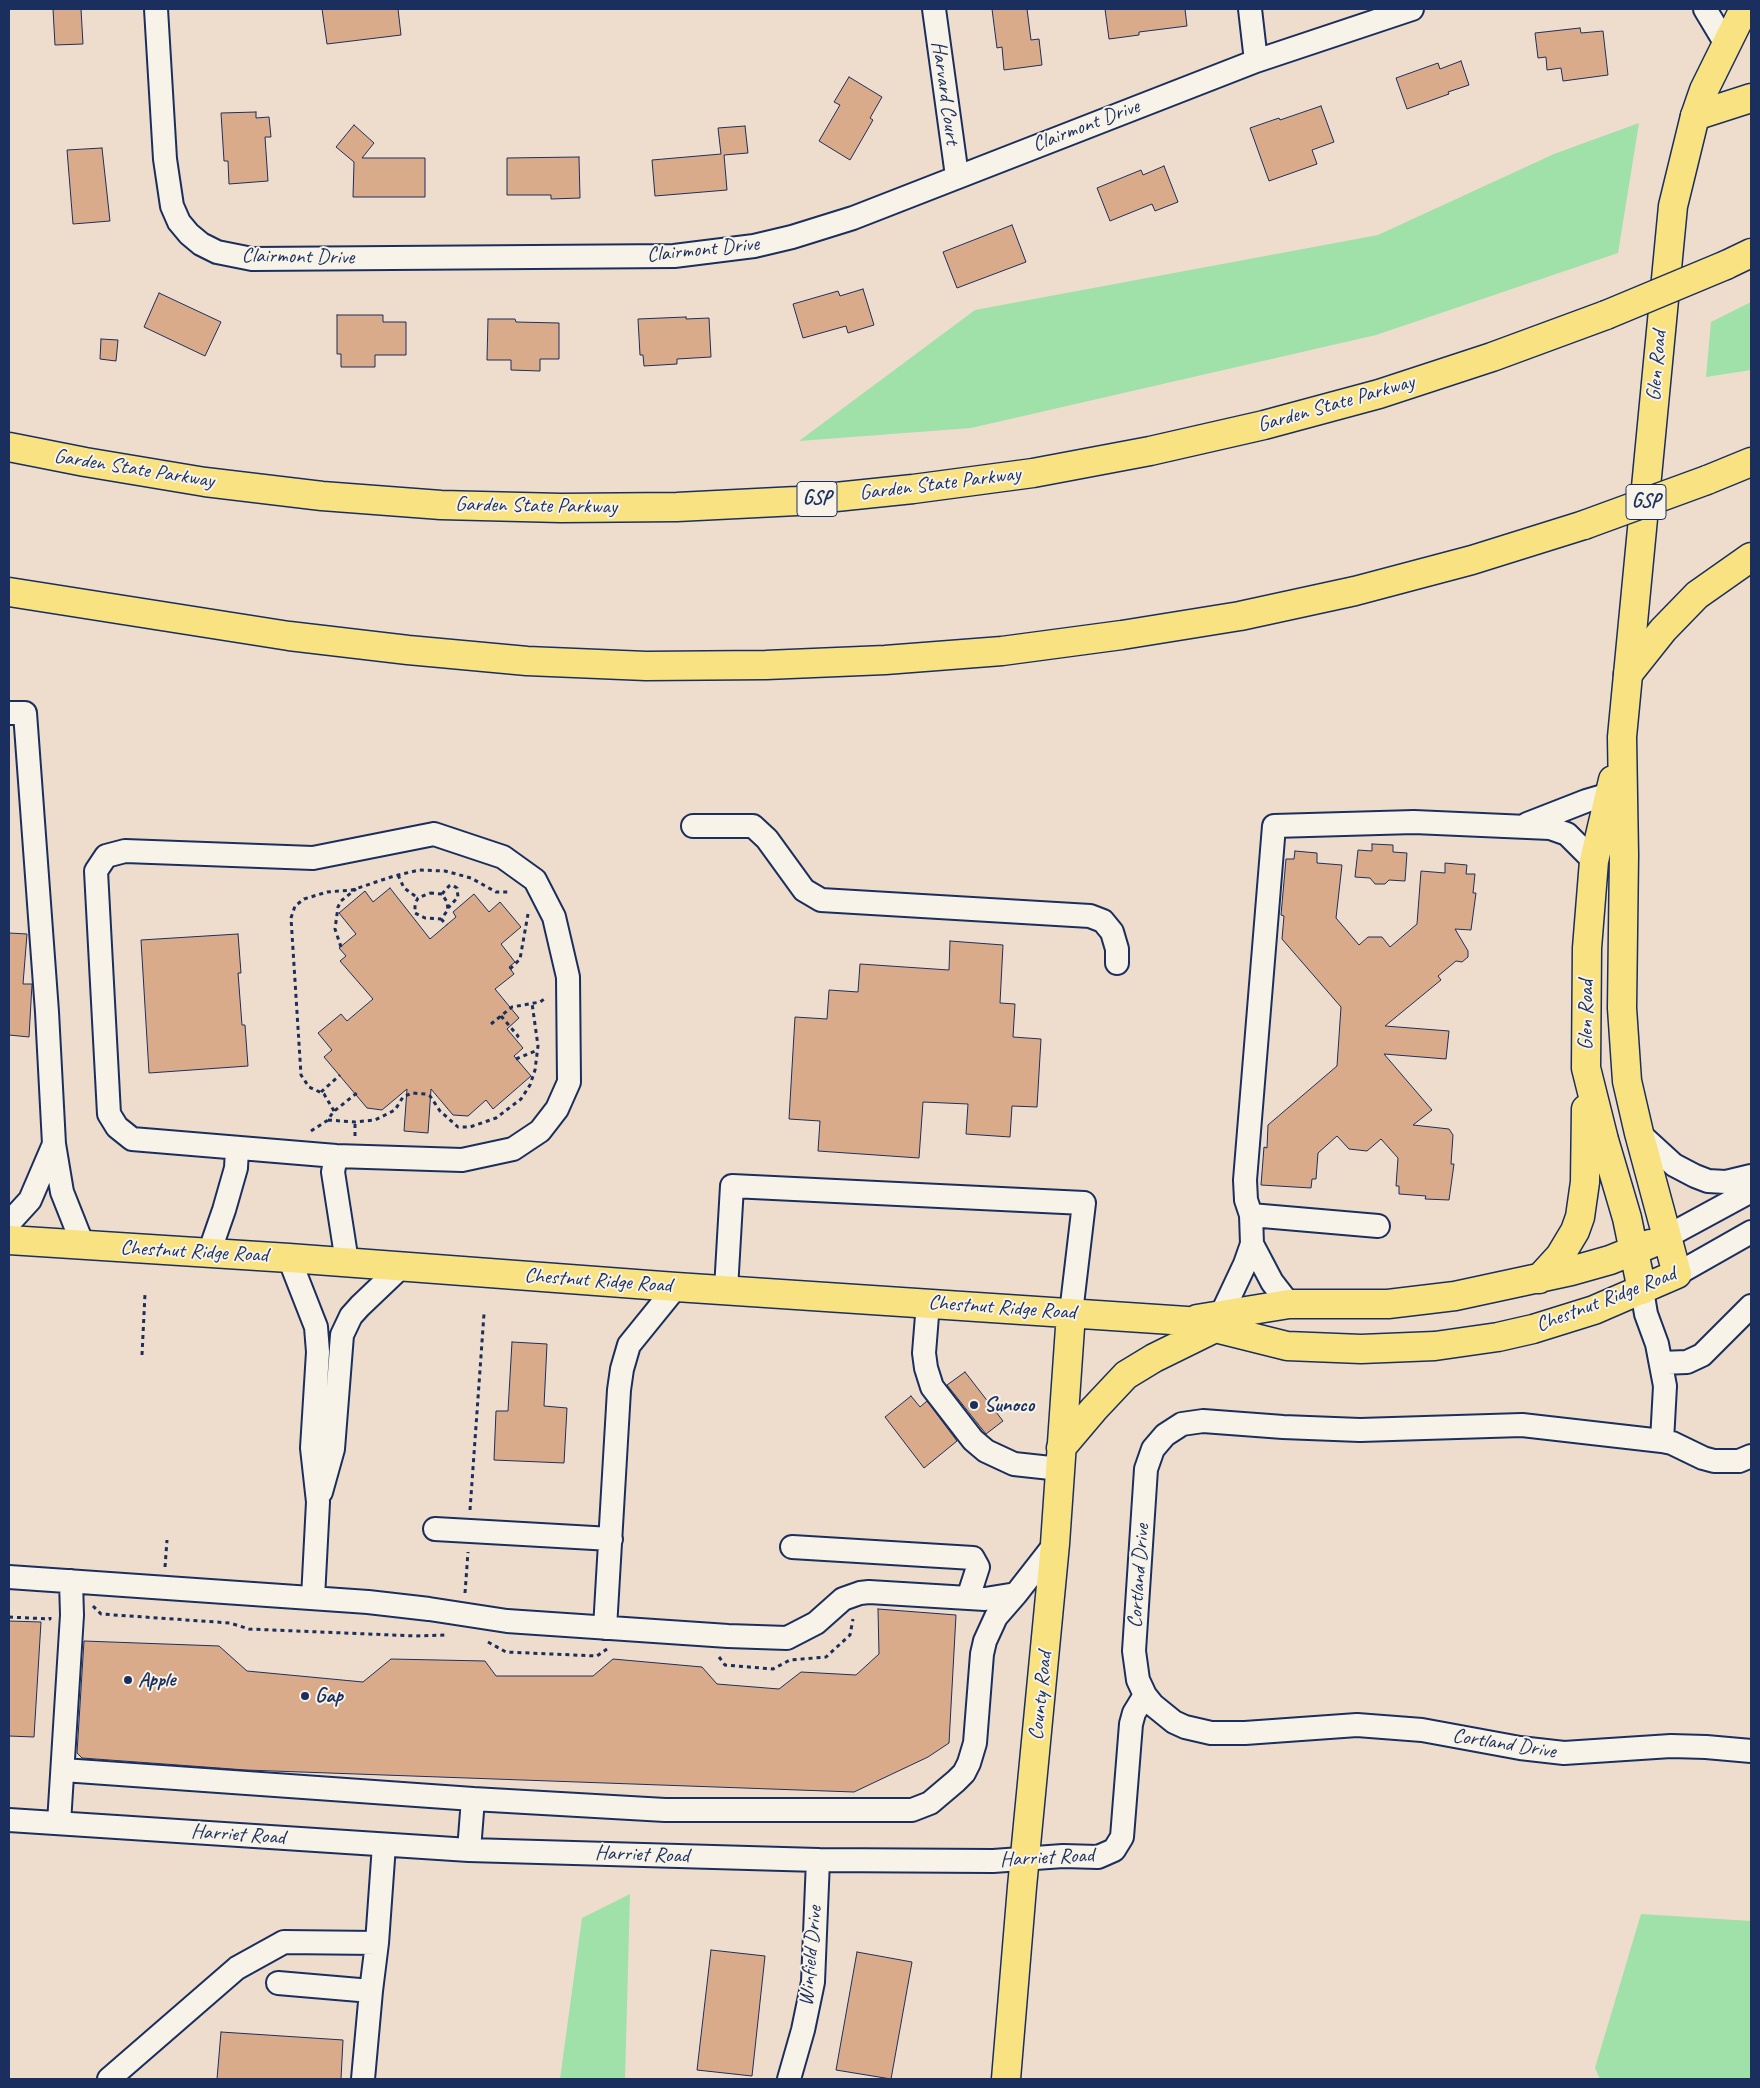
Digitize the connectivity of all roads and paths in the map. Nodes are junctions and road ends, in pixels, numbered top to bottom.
1 (156, 9) edge
2 (934, 9) edge
3 (1250, 9) edge
4 (1412, 9) edge
5 (1705, 9) edge
6 (1744, 9) edge
7 (1726, 44) junction
8 (1256, 61) junction
9 (1751, 98) edge
10 (1695, 116) junction
11 (957, 176) junction
12 (1751, 253) edge
13 (9, 447) edge
14 (1751, 462) edge
15 (1751, 557) edge
16 (9, 592) edge
17 (1628, 674) junction
18 (9, 713) edge
19 (1622, 737) junction
20 (1610, 794) junction
21 (1523, 825) junction
22 (693, 826) dead end
23 (1594, 861) junction
24 (398, 875) junction
25 (356, 888) junction
26 (515, 891) dead end
27 (442, 894) junction
28 (418, 898) junction
29 (529, 906) dead end
30 (448, 908) junction
31 (441, 919) junction
32 (447, 925) dead end
33 (341, 947) dead end
34 (1117, 964) dead end
35 (510, 969) dead end
36 (550, 993) dead end
37 (532, 1003) junction
38 (501, 1016) junction
39 (492, 1024) dead end
40 (515, 1038) dead end
41 (538, 1050) junction
42 (516, 1059) dead end
43 (1586, 1068) junction
44 (340, 1075) dead end
45 (321, 1092) junction
46 (358, 1092) dead end
47 (334, 1111) junction
48 (328, 1120) junction
49 (304, 1133) dead end
50 (1639, 1133) junction
51 (54, 1144) junction
52 (237, 1149) junction
53 (336, 1156) junction
54 (1751, 1176) edge
55 (1751, 1191) edge
56 (1251, 1216) junction
57 (9, 1223) edge
58 (1378, 1226) dead end
59 (1751, 1232) edge
60 (1668, 1236) junction
61 (9, 1240) edge
62 (45, 1243) junction
63 (1252, 1244) junction
64 (84, 1245) junction
65 (9, 1251) edge
66 (1633, 1251) junction
67 (209, 1253) junction
68 (289, 1258) junction
69 (347, 1262) junction
70 (402, 1266) junction
71 (1677, 1274) junction
72 (1539, 1280) junction
73 (676, 1287) junction
74 (726, 1289) junction
75 (1642, 1290) junction
76 (145, 1294) dead end
77 (928, 1303) junction
78 (1289, 1304) junction
79 (1751, 1306) edge
80 (1071, 1313) junction
81 (484, 1314) dead end
82 (1218, 1322) junction
83 (142, 1355) dead end
84 (1661, 1363) junction
85 (1662, 1440) junction
86 (1751, 1456) edge
87 (1061, 1459) junction
88 (318, 1502) junction
89 (435, 1529) dead end
90 (469, 1531) junction
91 (611, 1539) junction
92 (1055, 1544) junction
93 (792, 1547) dead end
94 (9, 1577) edge
95 (71, 1581) junction
96 (1016, 1594) junction
97 (313, 1598) junction
98 (968, 1598) junction
99 (463, 1614) junction
100 (605, 1628) junction
101 (1145, 1695) junction
102 (1751, 1751) edge
103 (63, 1770) junction
104 (473, 1799) junction
105 (9, 1820) edge
106 (59, 1823) junction
107 (384, 1845) junction
108 (469, 1850) junction
109 (1024, 1859) junction
110 (818, 1860) junction
111 (377, 1944) junction
112 (278, 1983) dead end
113 (371, 1991) junction
114 (109, 2079) edge
115 (364, 2079) edge
116 (789, 2079) edge
117 (1006, 2079) edge

1 - 11 street, Clairmont Drive
2 - 11 street, Harvard Court
3 - 8 street
4 - 8 street, Clairmont Drive
5 - 7 street
6 - 7 main road, Glen Road
7 - 10 main road, Glen Road
8 - 11 street, Clairmont Drive
9 - 10 main road
10 - 17 main road, Glen Road
12 - 13 main road, Garden State Parkway / GSP, bridge
14 - 16 main road, GSP, bridge
15 - 17 main road
17 - 19 main road, Glen Road
18 - 51 street
19 - 20 main road, Glen Road
19 - 50 main road, Glen Road
20 - 21 street
20 - 23 main road, Glen Road
21 - 23 street
21 - 56 street
22 - 34 street
23 - 43 main road, Glen Road
24 - 25 path
24 - 26 path
24 - 28 path
25 - 33 path
25 - 45 path
27 - 28 path
27 - 30 path
27 - 30 path
28 - 31 path
29 - 35 path
30 - 31 path
31 - 32 path
36 - 37 path
37 - 38 path
37 - 41 path
38 - 39 path
38 - 40 path
41 - 42 path
41 - 48 path
43 - 66 main road, Glen Road
43 - 72 main road
44 - 45 path
45 - 47 path
46 - 47 path
47 - 48 path
48 - 49 path
50 - 54 street
50 - 60 main road, Glen Road
51 - 57 street
51 - 64 street
52 - 53 street
52 - 53 street
52 - 67 street
53 - 69 street
55 - 60 street, Chestnut Ridge Road
56 - 58 street
56 - 63 street
59 - 71 street, Chestnut Ridge Road
60 - 66 main road, Chestnut Ridge Road
60 - 71 main road, Glen Road
61 - 62 main road, Chestnut Ridge Road
62 - 64 main road, Chestnut Ridge Road
62 - 65 main road
63 - 78 street
63 - 82 street
64 - 67 main road, Chestnut Ridge Road
66 - 72 main road, Chestnut Ridge Road
66 - 75 main road, Glen Road
67 - 68 main road, Chestnut Ridge Road
68 - 69 main road, Chestnut Ridge Road
68 - 88 street
69 - 70 main road, Chestnut Ridge Road
70 - 73 main road, Chestnut Ridge Road
70 - 88 street
71 - 75 main road, Chestnut Ridge Road
72 - 78 main road, Chestnut Ridge Road
73 - 74 main road, Chestnut Ridge Road
73 - 91 street
74 - 77 main road, Chestnut Ridge Road
74 - 80 street
75 - 82 main road, Chestnut Ridge Road
75 - 84 street
76 - 83 path
77 - 80 main road, Chestnut Ridge Road
77 - 87 street
78 - 82 main road, Chestnut Ridge Road
79 - 84 street
80 - 82 main road, Chestnut Ridge Road
80 - 87 main road, County Road
81 - 90 path
82 - 87 main road
84 - 85 street
85 - 86 street, Cortland Drive
85 - 101 street, Cortland Drive
87 - 92 main road, County Road
88 - 97 street
89 - 90 street
90 - 91 street
90 - 99 path
91 - 100 street
92 - 96 street
92 - 109 main road, County Road
93 - 98 street
94 - 95 street
95 - 97 street
95 - 103 street
96 - 98 street
96 - 104 street
97 - 99 street
98 - 100 street
99 - 100 street
101 - 102 street, Cortland Drive
101 - 109 street, Harriet Road
103 - 104 street
103 - 106 street
104 - 108 street
105 - 106 street, Harriet Road
106 - 107 street, Harriet Road
107 - 108 street, Harriet Road
107 - 111 street
108 - 110 street, Harriet Road
109 - 110 street, Harriet Road
109 - 117 main road, County Road
110 - 116 street, Winfield Drive
111 - 113 street
111 - 114 street
112 - 113 street
113 - 115 street

